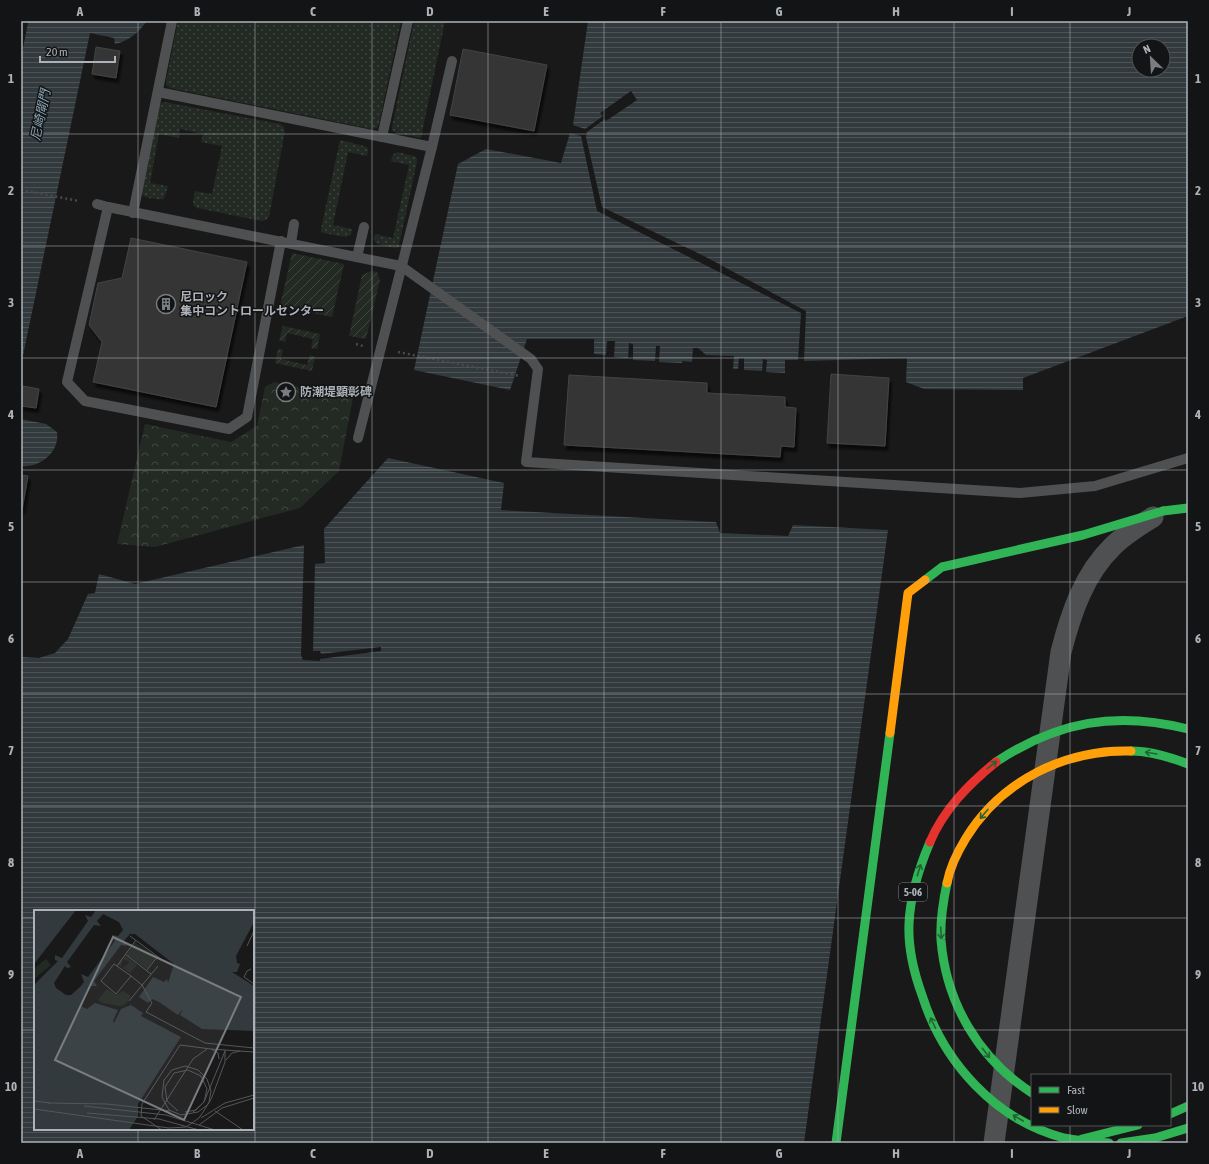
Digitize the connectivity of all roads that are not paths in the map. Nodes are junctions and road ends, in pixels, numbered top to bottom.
1 (172, 21) edge
2 (408, 21) edge
3 (452, 61) dead end
4 (158, 92) junction
5 (382, 138) junction
6 (432, 147) junction
7 (96, 204) road end
8 (108, 207) junction
9 (133, 213) junction
10 (294, 224) dead end
11 (364, 227) dead end
12 (286, 242) junction
13 (357, 257) junction
14 (401, 266) junction
15 (358, 438) dead end
16 (1188, 458) edge
17 (1188, 508) edge
18 (1163, 511) junction
19 (1188, 729) edge
20 (1188, 764) edge
21 (1031, 1092) edge
22 (1188, 1101) edge
23 (1188, 1106) edge
24 (1171, 1108) edge
25 (1171, 1114) edge
26 (1031, 1126) edge
27 (1032, 1126) edge
28 (1134, 1126) edge
29 (1188, 1128) edge
30 (836, 1143) edge
31 (994, 1143) edge
32 (1068, 1143) edge
33 (1109, 1143) edge
34 (1121, 1143) edge

1 - 4 lane
2 - 5 lane
3 - 6 lane
4 - 5 lane
4 - 9 lane
5 - 6 lane
6 - 14 lane
7 - 8 lane
8 - 9 lane
8 - 12 lane
9 - 12 lane
10 - 12 lane
11 - 13 lane
12 - 13 lane
13 - 14 lane
14 - 15 lane
14 - 16 lane
17 - 18 main road
18 - 30 main road
18 - 31 street
26 -> 19 main road, 5-06, bridge
20 -> 21 main road, 5-06, bridge
22 - 24 main road
23 - 25 main road
33 -> 27 main road, 5-06, bridge
28 - 32 main road, bridge
29 - 34 main road

